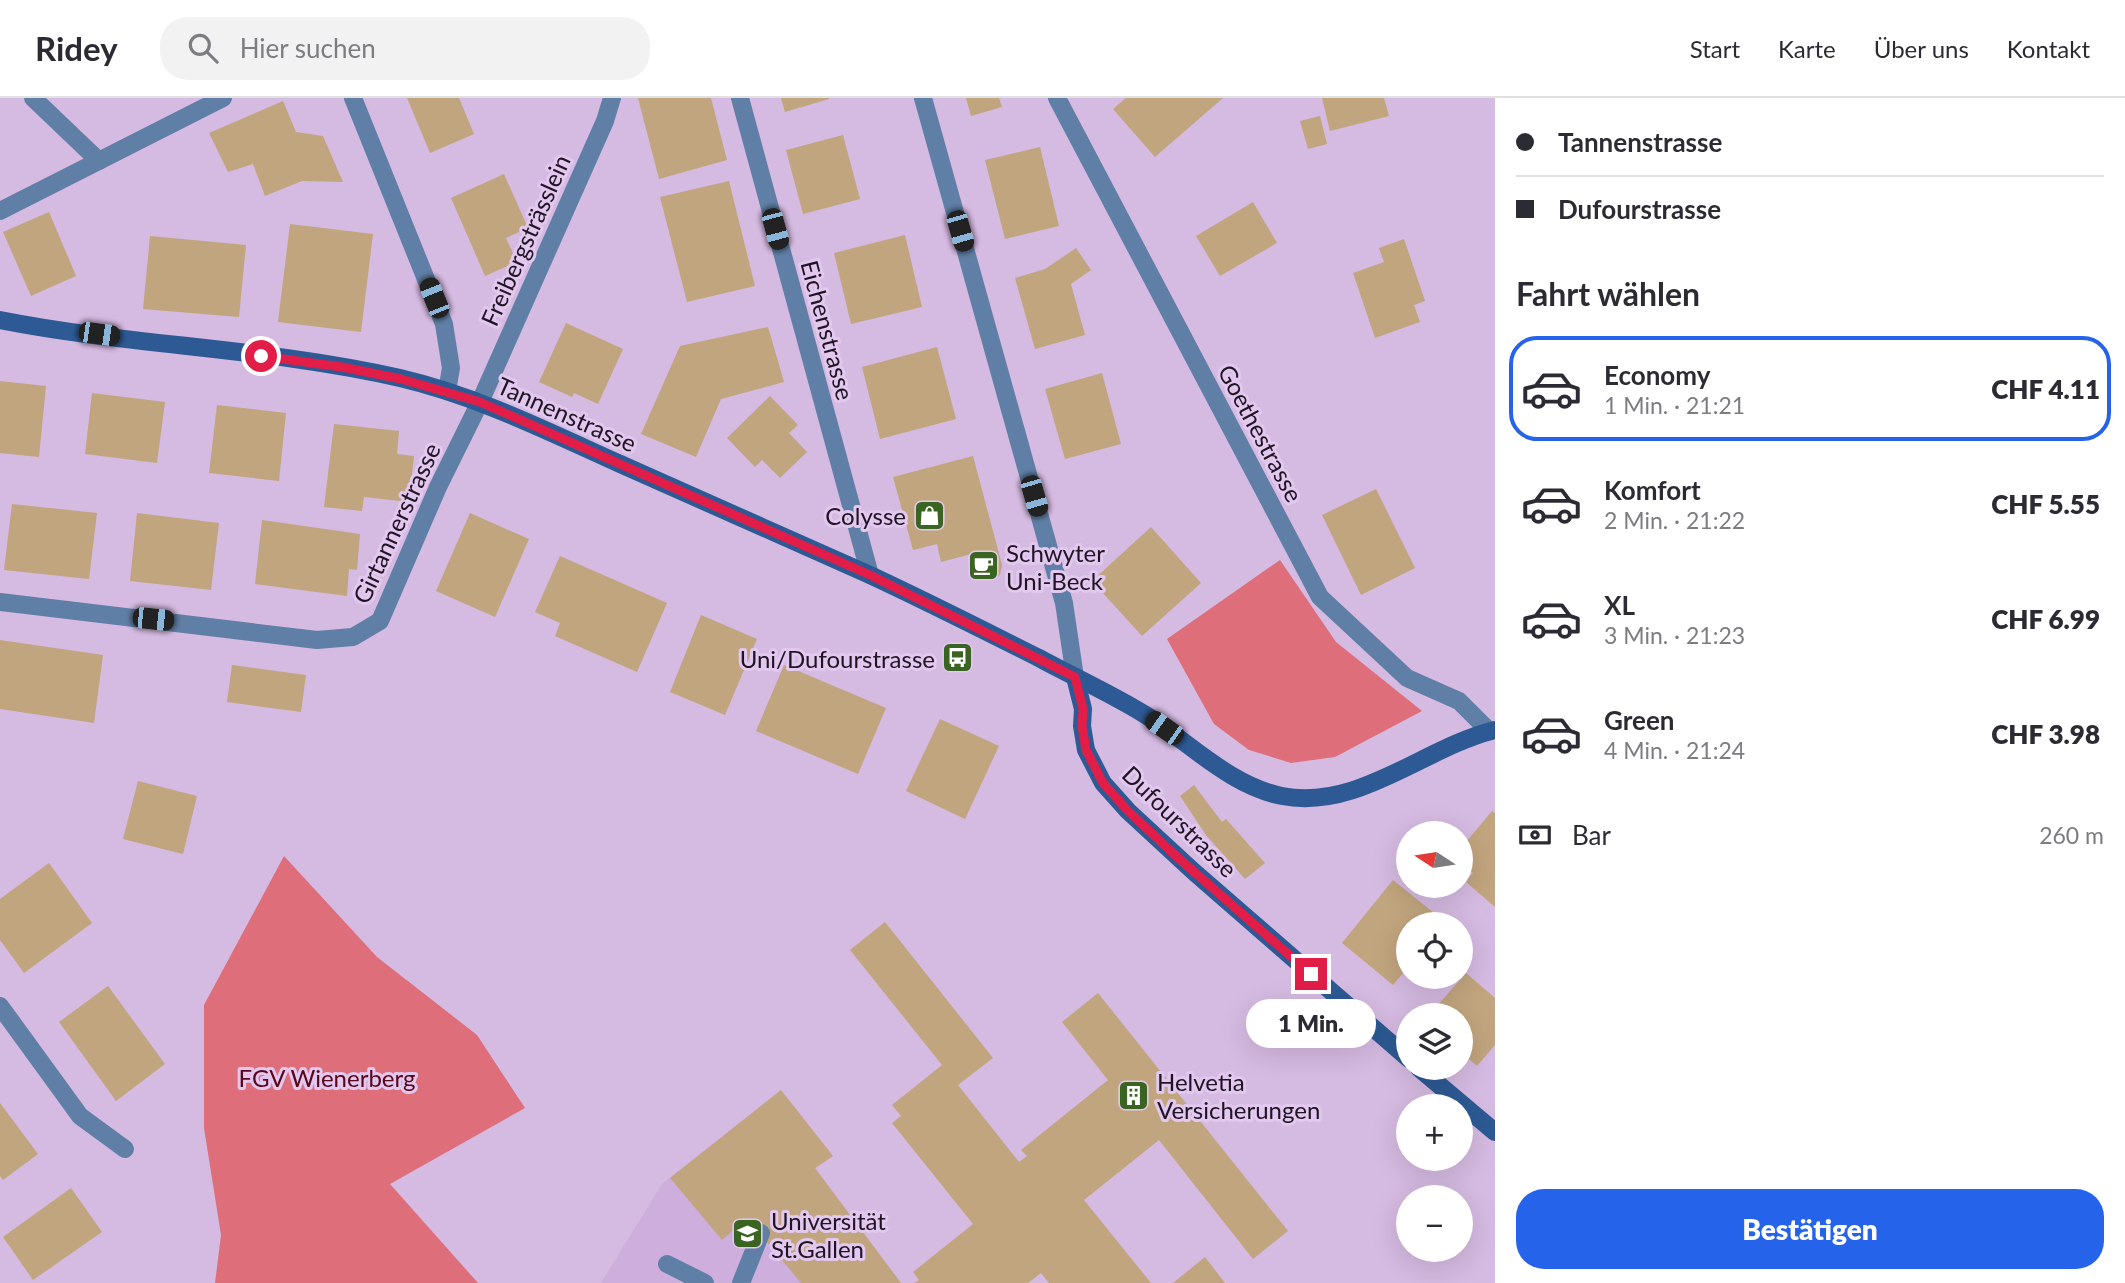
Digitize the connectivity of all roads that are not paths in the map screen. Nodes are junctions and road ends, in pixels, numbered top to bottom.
1 (33, 98) edge
2 (223, 98) edge
3 (353, 98) edge
4 (612, 98) edge
5 (740, 98) edge
6 (923, 98) edge
7 (1056, 98) edge
8 (99, 161) junction
9 (0, 211) edge
10 (0, 320) edge
11 (447, 391) junction
12 (480, 402) junction
13 (870, 575) junction
14 (0, 603) edge
15 (1075, 677) junction
16 (1492, 731) edge
17 (0, 1006) edge
18 (1396, 1048) edge
19 (1433, 1080) edge
20 (1495, 1132) edge
21 (125, 1149) dead end
22 (761, 1233) dead end
23 (667, 1264) dead end
24 (705, 1283) edge
25 (741, 1283) edge

1 - 8 street
2 - 8 street
3 - 11 street
4 - 12 street, Freibergsträsslein
5 - 13 street, Eichenstrasse
6 - 15 street, Dufourstrasse
7 - 16 street, Goethestrasse
8 - 9 street
10 - 11 street, Tannenstrasse
11 - 12 street, Tannenstrasse
12 - 13 street, Tannenstrasse
12 - 14 street, Girtannerstrasse
13 - 15 street, Tannenstrasse
15 - 16 street, Tannenstrasse
15 - 18 street, Dufourstrasse
17 - 21 street
19 - 20 street
22 - 25 street
23 - 24 street

